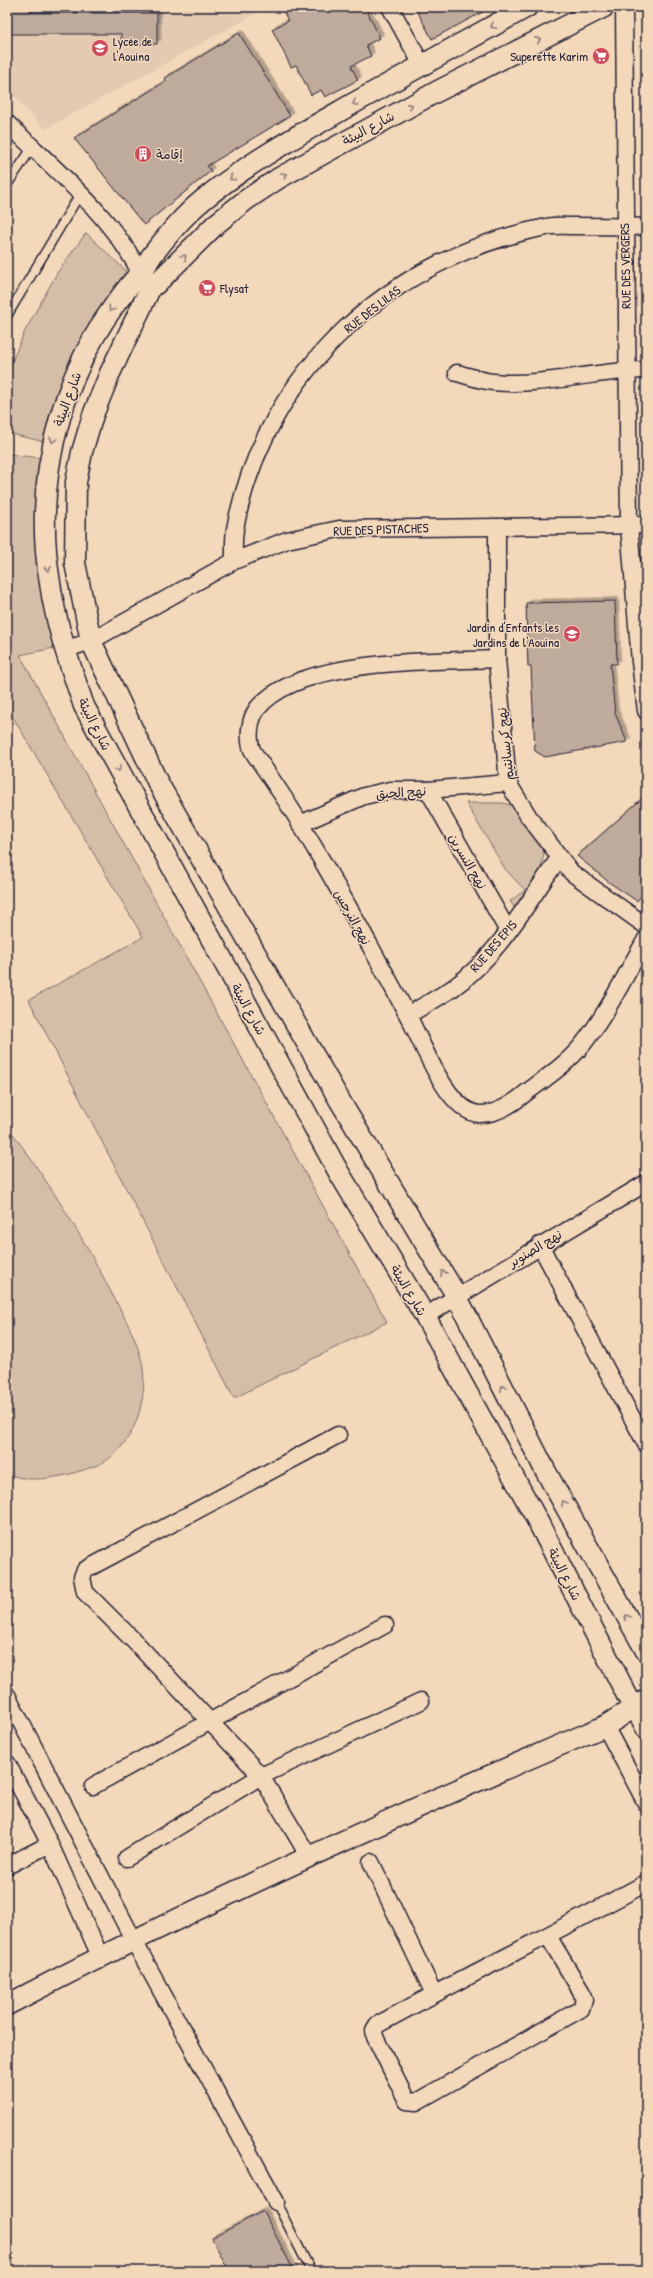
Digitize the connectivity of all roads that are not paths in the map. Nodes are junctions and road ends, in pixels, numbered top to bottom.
1 (390, 7) edge
2 (527, 7) edge
3 (604, 7) edge
4 (624, 7) edge
5 (422, 65) junction
6 (7, 124) edge
7 (32, 148) junction
8 (7, 185) edge
9 (80, 194) junction
10 (625, 226) junction
11 (646, 227) edge
12 (139, 273) junction
13 (153, 288) junction
14 (7, 316) edge
15 (627, 370) junction
16 (646, 370) edge
17 (457, 373) dead end
18 (630, 525) junction
19 (646, 525) edge
20 (498, 528) junction
21 (234, 560) junction
22 (91, 641) junction
23 (64, 650) junction
24 (497, 659) junction
25 (646, 711) edge
26 (508, 783) junction
27 (428, 790) junction
28 (300, 824) junction
29 (559, 858) junction
30 (646, 926) edge
31 (508, 931) junction
32 (646, 939) edge
33 (408, 1015) junction
34 (646, 1183) edge
35 (540, 1245) junction
36 (456, 1295) junction
37 (425, 1316) junction
38 (338, 1435) dead end
39 (646, 1444) edge
40 (385, 1625) dead end
41 (646, 1651) edge
42 (7, 1695) edge
43 (422, 1701) dead end
44 (640, 1705) edge
45 (211, 1723) junction
46 (605, 1726) junction
47 (646, 1732) edge
48 (7, 1763) edge
49 (261, 1776) junction
50 (93, 1786) dead end
51 (646, 1803) edge
52 (50, 1844) junction
53 (308, 1856) junction
54 (126, 1858) dead end
55 (371, 1862) dead end
56 (7, 1866) edge
57 (646, 1883) edge
58 (548, 1936) junction
59 (134, 1941) junction
60 (100, 1956) junction
61 (434, 1994) junction
62 (7, 2005) edge
63 (276, 2202) joint
64 (311, 2271) edge

1 - 5 street
2 -> 5 street, شارع البيئة
13 -> 3 street, شارع البيئة
4 - 10 street, RUE DES VERGERS
5 -> 12 street, شارع البيئة
6 - 7 street
7 - 8 lane
7 - 9 street
9 - 12 street
9 - 14 lane
10 - 11 street, RUE DES LILAS
10 - 15 street, RUE DES VERGERS
10 - 21 street, RUE DES LILAS
12 - 13 street
12 -> 23 street, شارع البيئة
13 - 22 street, شارع البيئة
15 - 16 street
15 - 17 street
15 - 18 street, RUE DES VERGERS
18 - 19 street, RUE DES PISTACHES
18 - 20 street, RUE DES PISTACHES
18 - 25 street, RUE DES VERGERS
20 - 21 street, RUE DES PISTACHES
20 - 24 street, نهج كريسانتيم
21 - 22 street, RUE DES PISTACHES
22 - 23 street, RUE DES PISTACHES
36 -> 22 street, شارع البيئة
23 -> 37 street, شارع البيئة
24 - 26 street, نهج كريسانتيم
24 - 28 street, نهج النرجس
26 - 27 street, نهج الحبق
26 - 29 street, نهج كريسانتيم
27 - 28 street, نهج الحبق
27 - 31 street, نهج النسرين
28 - 33 street, نهج النرجس
29 - 30 street, نهج كريسانتيم
29 - 31 street, RUE DES EPIS
31 - 33 street, RUE DES EPIS
32 - 33 street, نهج النرجس
34 - 35 street, نهج الصنوبر
35 - 36 street, نهج الصنوبر
35 - 39 street
36 - 37 street, نهج الصنوبر
41 -> 36 street, شارع البيئة
37 - 44 street, شارع البيئة
38 - 45 street
40 - 45 street
42 - 59 street
43 - 49 street
44 - 46 street
44 - 47 street
45 - 49 street
45 - 50 street
46 - 51 street
46 - 53 street
48 - 52 street
49 - 53 street
49 - 54 street
52 - 56 street
52 - 60 street
53 - 59 street
55 - 61 street
57 - 58 street
58 - 61 street
58 - 61 street
59 - 60 street
59 - 63 street
60 - 62 street
63 - 64 lane

